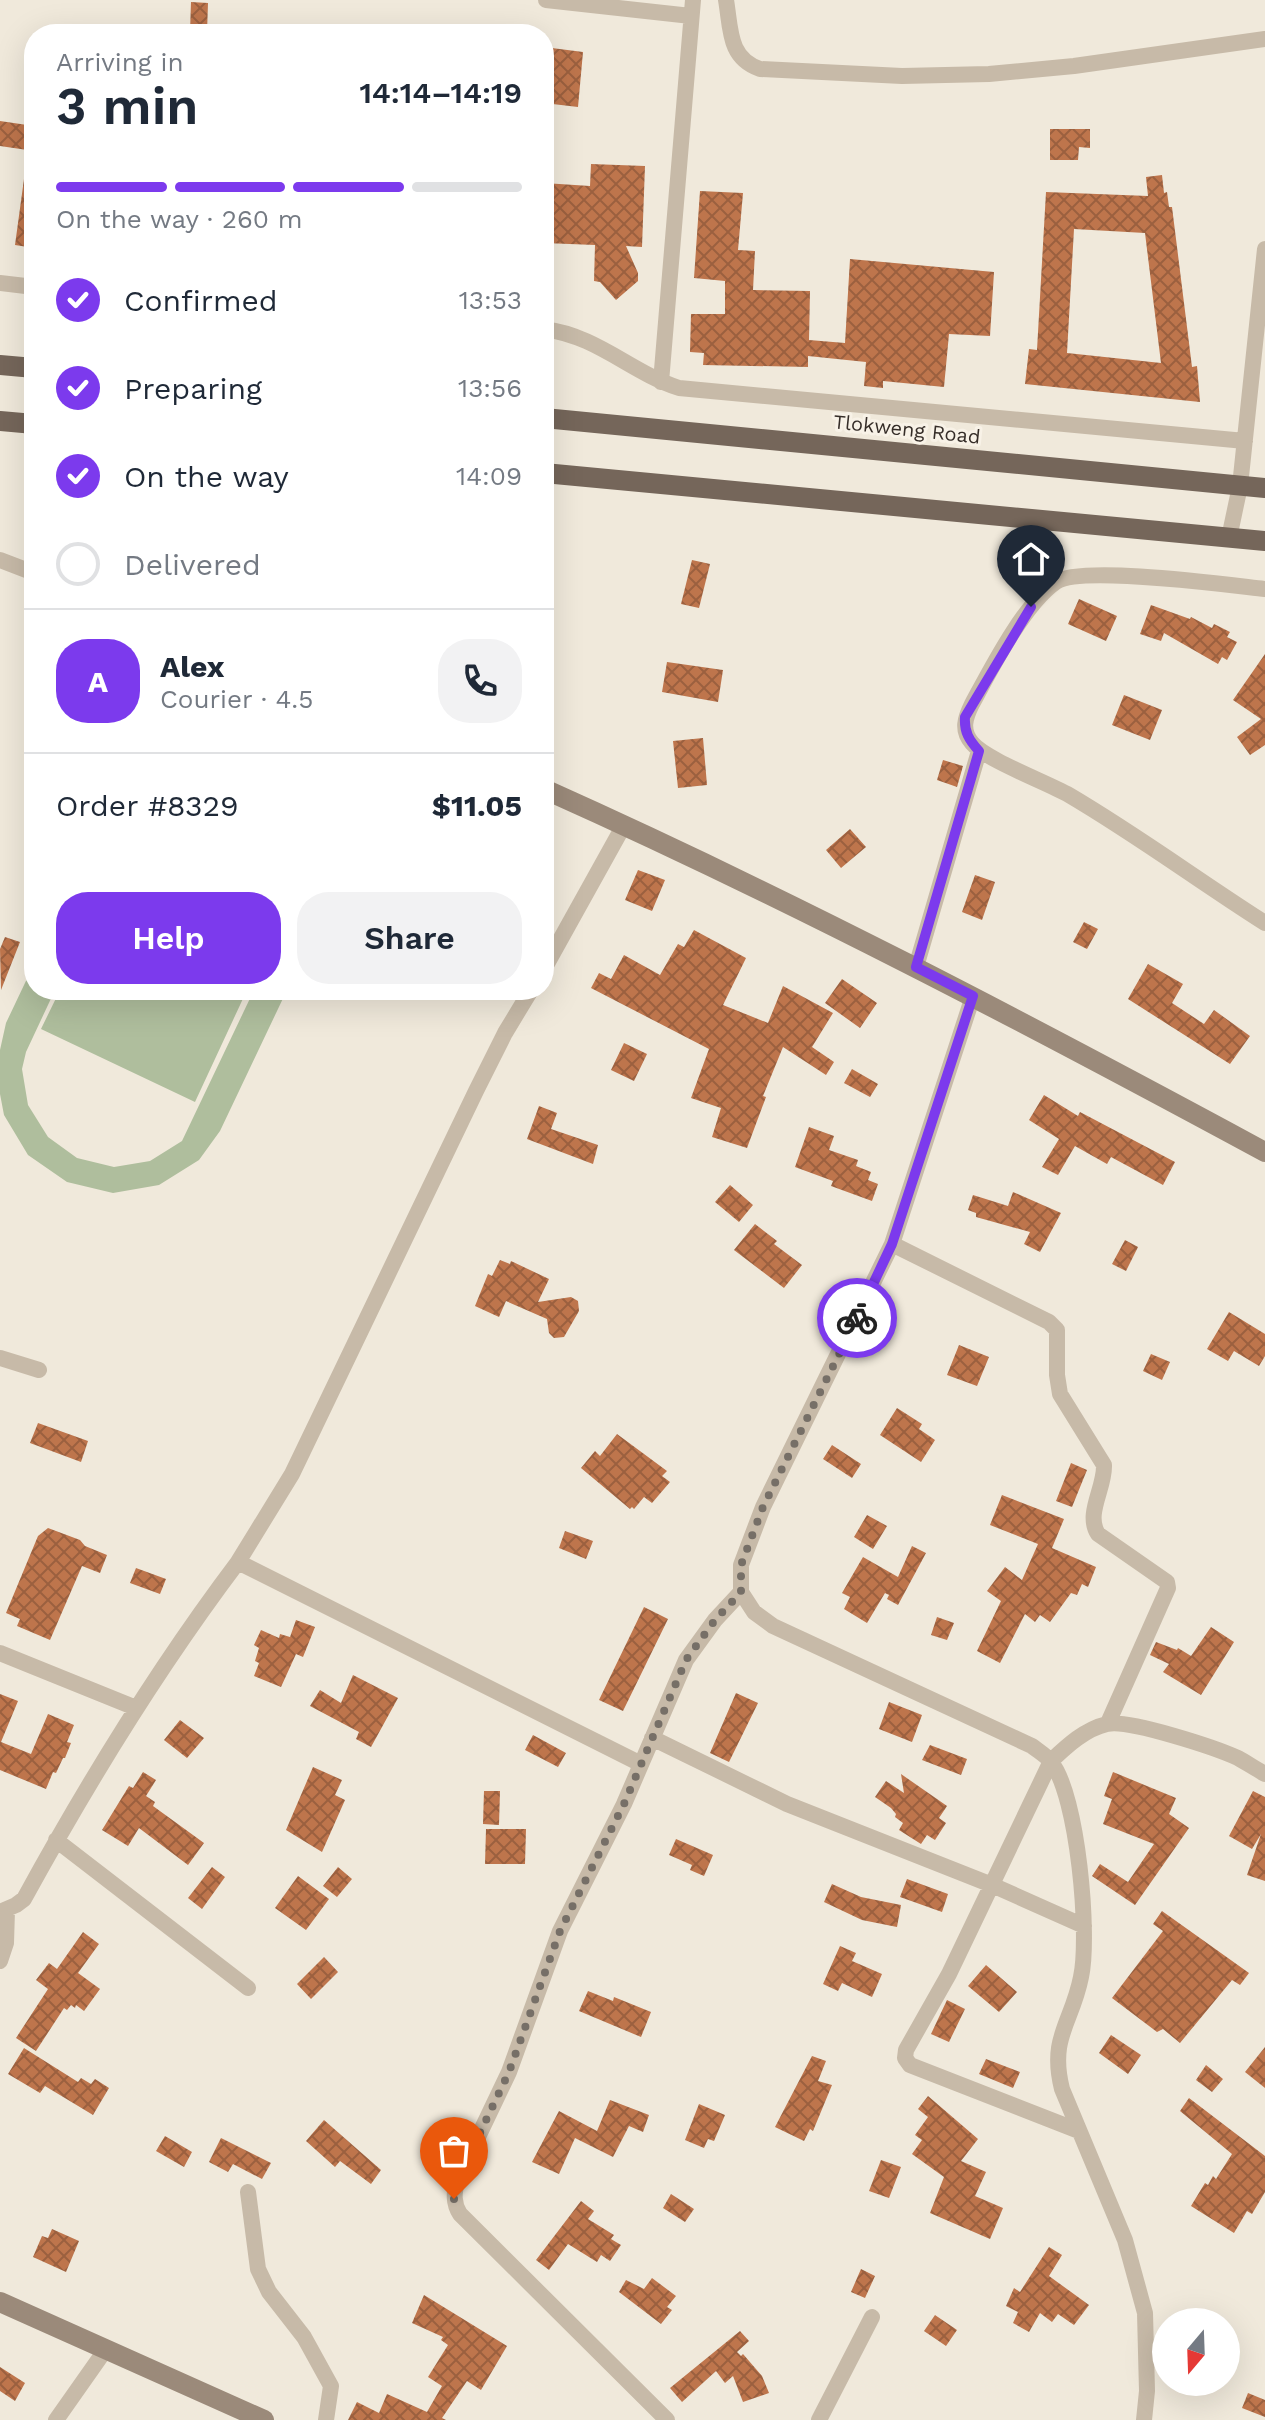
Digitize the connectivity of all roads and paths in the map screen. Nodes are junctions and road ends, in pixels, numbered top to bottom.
1 (546, 0) edge
2 (726, 0) edge
3 (692, 8) edge
4 (1265, 39) edge
5 (1265, 249) edge
6 (0, 283) edge
7 (24, 286) edge
8 (554, 331) edge
9 (0, 365) edge
10 (24, 367) edge
11 (661, 382) junction
12 (554, 419) edge
13 (0, 421) edge
14 (24, 423) edge
15 (1245, 441) junction
16 (554, 474) edge
17 (1240, 486) junction
18 (1265, 488) edge
19 (1229, 538) junction
20 (1265, 541) edge
21 (0, 560) edge
22 (24, 569) edge
23 (1265, 589) edge
24 (979, 751) junction
25 (554, 794) edge
26 (624, 825) junction
27 (1265, 923) edge
28 (554, 951) edge
29 (916, 967) junction
30 (973, 996) junction
31 (525, 1000) edge
32 (1265, 1152) edge
33 (892, 1244) junction
34 (0, 1358) edge
35 (39, 1370) dead end
36 (238, 1562) junction
37 (741, 1592) junction
38 (0, 1653) edge
39 (136, 1708) junction
40 (1108, 1723) junction
41 (652, 1738) junction
42 (1051, 1761) junction
43 (641, 1764) junction
44 (1265, 1774) edge
45 (56, 1840) junction
46 (992, 1885) junction
47 (4, 1911) edge
48 (1084, 1926) junction
49 (0, 1961) edge
50 (248, 1988) dead end
51 (1079, 2131) junction
52 (248, 2192) dead end
53 (0, 2302) edge
54 (872, 2317) dead end
55 (106, 2349) junction
56 (56, 2420) edge
57 (264, 2420) edge
58 (326, 2420) edge
59 (667, 2420) edge
60 (819, 2420) edge
61 (1144, 2420) edge

1 - 3 street
2 - 4 street
3 - 11 street
5 - 15 street
6 - 7 street
8 - 11 street
9 - 10 main road
11 - 15 street
12 - 17 main road, Tlokweng Road
13 - 14 main road
15 - 17 street
16 - 19 main road
17 - 18 main road, Tlokweng Road
17 - 19 street
19 - 20 main road
21 - 22 street
23 - 24 street
24 - 27 street
24 - 29 street
25 - 26 street
26 - 28 street
26 - 29 street
29 - 30 street
30 - 32 street
30 - 33 street
31 - 36 street
33 - 37 street
33 - 40 street
34 - 35 street
36 - 39 street
36 - 43 street
37 - 41 street
37 - 42 street
38 - 39 street
39 - 45 street
40 - 42 street
40 - 44 street
41 - 43 street
41 - 46 street
42 - 46 street
42 - 48 street
43 - 59 street
45 - 47 street
45 - 50 street
46 - 48 street
46 - 51 street
47 - 49 street
48 - 51 street
51 - 61 street
52 - 58 street
53 - 55 street
54 - 60 street
55 - 56 street
55 - 57 street

